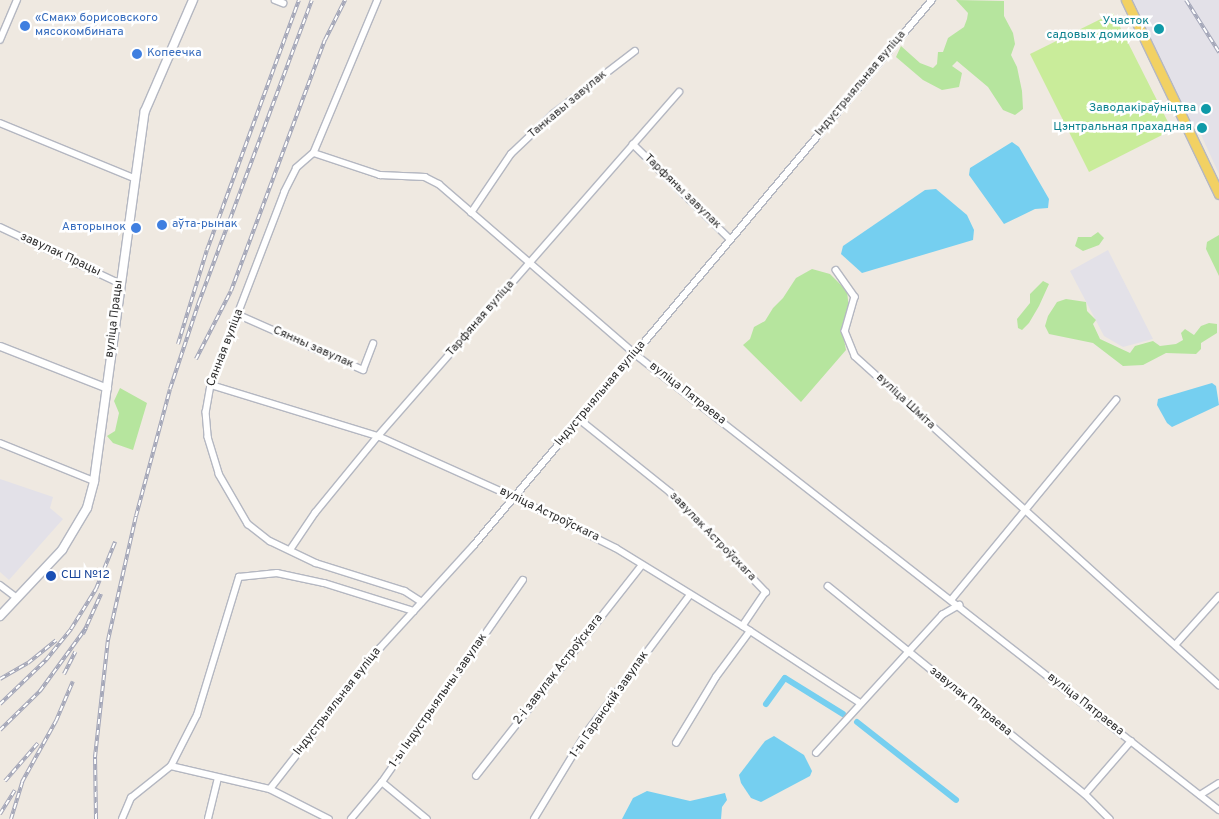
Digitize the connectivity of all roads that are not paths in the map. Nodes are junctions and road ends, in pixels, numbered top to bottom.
1 (17, 0) edge
2 (193, 0) edge
3 (275, 0) edge
4 (378, 0) edge
5 (932, 0) edge
6 (1126, 0) edge
7 (283, 3) dead end
8 (0, 40) edge
9 (635, 51) dead end
10 (679, 92) dead end
11 (0, 123) edge
12 (633, 144) junction
13 (314, 153) junction
14 (134, 178) junction
15 (1219, 194) edge
16 (471, 213) junction
17 (0, 227) edge
18 (730, 239) junction
19 (530, 264) junction
20 (836, 270) dead end
21 (120, 283) junction
22 (239, 315) junction
23 (373, 344) dead end
24 (0, 346) edge
25 (635, 354) junction
26 (211, 385) junction
27 (107, 388) junction
28 (1116, 400) dead end
29 (579, 419) junction
30 (378, 436) junction
31 (0, 443) edge
32 (94, 481) junction
33 (514, 497) junction
34 (1027, 511) junction
35 (290, 550) junction
36 (642, 564) junction
37 (523, 580) dead end
38 (0, 585) edge
39 (828, 586) dead end
40 (690, 594) junction
41 (1219, 596) edge
42 (17, 598) junction
43 (952, 599) junction
44 (422, 602) junction
45 (959, 605) junction
46 (414, 611) junction
47 (0, 616) edge
48 (743, 626) junction
49 (750, 631) junction
50 (1176, 644) junction
51 (909, 652) junction
52 (1219, 684) edge
53 (860, 703) junction
54 (1131, 741) junction
55 (676, 743) dead end
56 (816, 753) dead end
57 (171, 766) junction
58 (476, 776) dead end
59 (218, 778) junction
60 (382, 782) junction
61 (1219, 783) edge
62 (270, 789) junction
63 (1085, 794) junction
64 (1200, 795) junction
65 (1219, 810) edge
66 (122, 819) edge
67 (208, 819) edge
68 (328, 819) edge
69 (351, 819) edge
70 (427, 819) edge
71 (534, 819) edge
72 (1110, 819) edge

1 - 8 street
2 - 14 main road, вуліца Працы
3 - 7 street
4 - 13 street, Сянная вуліца
5 - 18 street, Індустрыяльная вуліца
6 - 15 main road
9 - 16 street, Танкавы завулак
10 - 12 street, Тарфяная вуліца
11 - 14 street
12 - 18 street, Тарфяны завулак
12 - 19 street, Тарфяная вуліца
13 - 16 street, вуліца Пятраева
13 - 22 street, Сянная вуліца
14 - 21 main road, вуліца Працы
16 - 19 street, вуліца Пятраева
17 - 21 street, завулак Працы
18 - 25 street, Індустрыяльная вуліца
19 - 25 street, вуліца Пятраева
19 - 30 street, Тарфяная вуліца
20 - 34 street, вуліца Шміта
21 - 27 main road, вуліца Працы
22 - 23 street, Сянны завулак
22 - 26 street, Сянная вуліца
24 - 27 street
25 - 29 street, Індустрыяльная вуліца
25 - 43 street, вуліца Пятраева
26 - 30 street, вуліца Астроўскага
26 - 35 street, Сянная вуліца
27 - 32 main road, вуліца Працы
28 - 34 street
29 - 33 street, Індустрыяльная вуліца
29 - 48 street, завулак Астроўскага
30 - 33 street, вуліца Астроўскага
30 - 35 street, Тарфяная вуліца
31 - 32 street
32 - 42 main road, вуліца Працы
33 - 36 street, вуліца Астроўскага
33 - 44 street, Індустрыяльная вуліца
34 - 43 street
34 - 50 street, вуліца Шміта
35 - 44 street, Сянная вуліца
36 - 40 street, вуліца Астроўскага
36 - 58 street, 2-і завулак Астроўскага
37 - 60 street, 1-ы Індустрыяльны завулак
38 - 42 street
39 - 51 street, завулак Пятраева
40 - 48 street, вуліца Астроўскага
40 - 71 street, 1-ы Гаранскій завулак
41 - 50 street
42 - 47 main road, вуліца Працы
43 - 45 street, вуліца Пятраева
44 - 46 street, Індустрыяльная вуліца
45 - 51 street
45 - 54 street, вуліца Пятраева
46 - 57 street
46 - 62 street, Індустрыяльная вуліца
48 - 49 street, вуліца Астроўскага
49 - 53 street, вуліца Астроўскага
49 - 55 street
50 - 52 street, вуліца Шміта
51 - 53 street
51 - 63 street, завулак Пятраева
53 - 56 street
54 - 63 street
54 - 64 street, вуліца Пятраева
57 - 59 street
57 - 66 street
59 - 62 street
59 - 67 street
60 - 69 street, 1-ы Індустрыяльны завулак
60 - 70 street
61 - 64 street
62 - 68 street
63 - 72 street, завулак Пятраева
64 - 65 street, вуліца Пятраева

